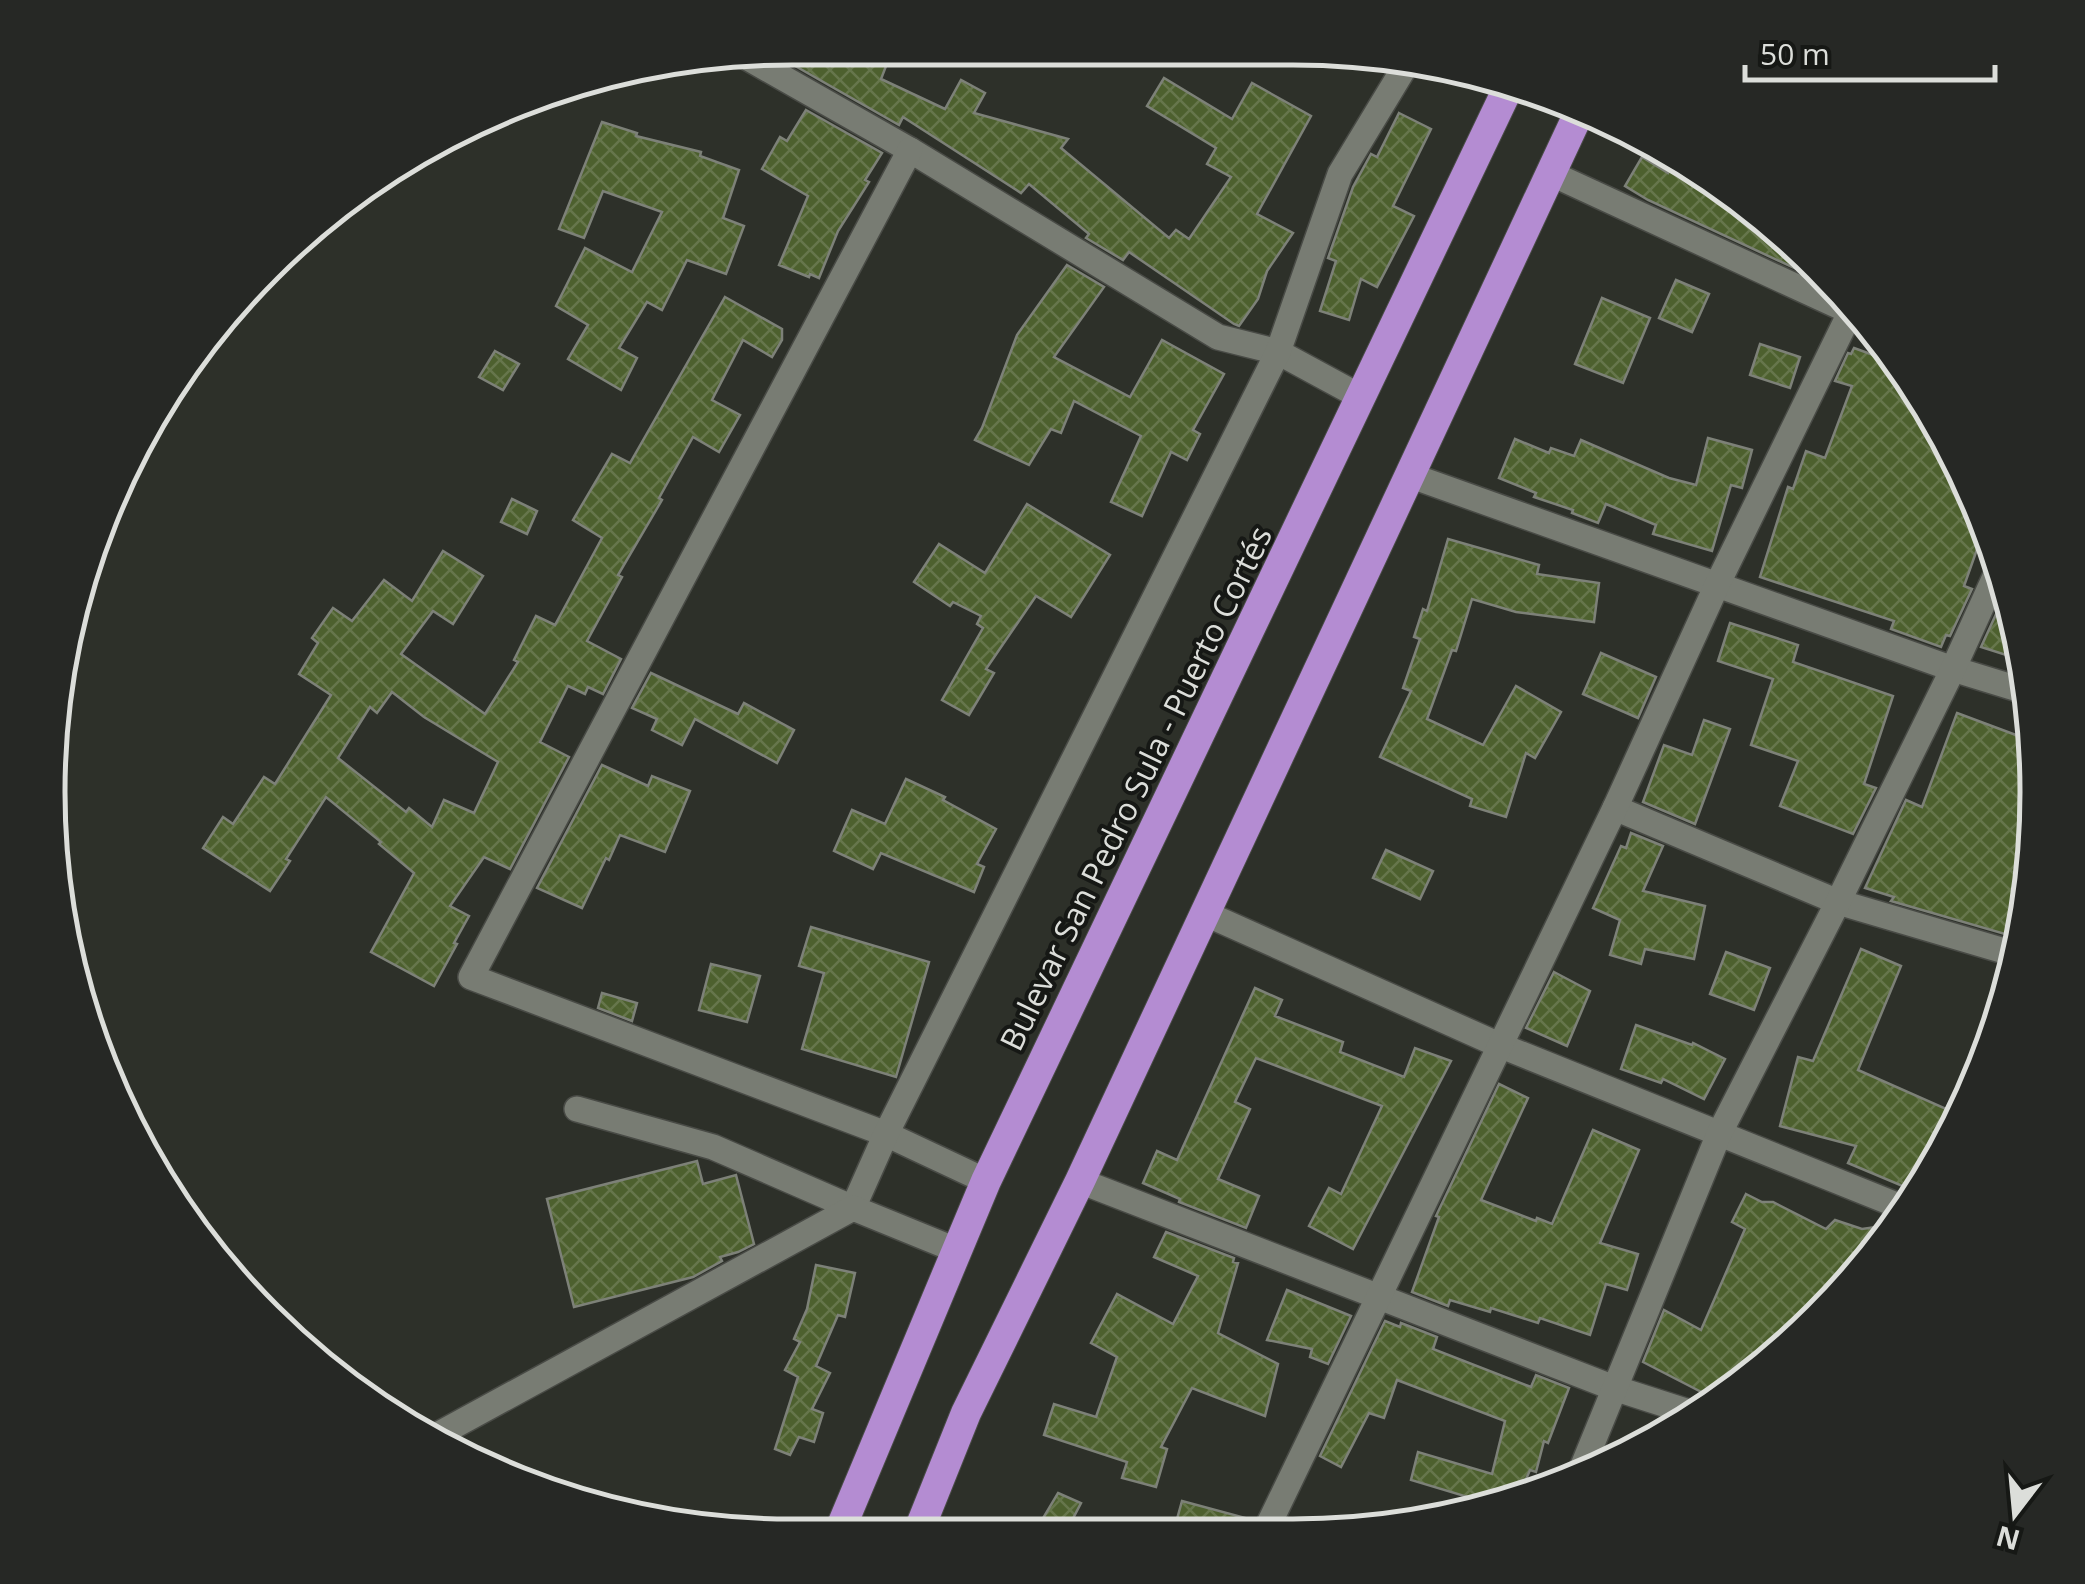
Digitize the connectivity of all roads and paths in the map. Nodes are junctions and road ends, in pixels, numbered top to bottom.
1 (763, 66) edge
2 (1401, 73) edge
3 (1504, 97) edge
4 (1575, 122) edge
5 (910, 150) junction
6 (1550, 173) junction
7 (1832, 305) edge
8 (1851, 326) edge
9 (1278, 352) junction
10 (1362, 397) junction
11 (1410, 475) junction
12 (1717, 584) junction
13 (1990, 588) edge
14 (1953, 669) junction
15 (2012, 687) edge
16 (1615, 808) junction
17 (1838, 902) junction
18 (1204, 912) junction
19 (2002, 949) edge
20 (1499, 1045) junction
21 (578, 1109) dead end
22 (886, 1134) junction
23 (1719, 1134) junction
24 (986, 1181) junction
25 (1080, 1181) junction
26 (1892, 1203) edge
27 (852, 1208) junction
28 (956, 1250) junction
29 (1378, 1296) junction
30 (1614, 1388) junction
31 (1677, 1408) edge
32 (445, 1431) edge
33 (1587, 1457) edge
34 (845, 1519) edge
35 (923, 1519) edge
36 (1271, 1519) edge

1 - 5 street
2 - 9 street
3 - 10 highway, Bulevar San Pedro Sula - Puerto Cortés
4 - 6 highway
5 - 9 street
5 - 22 street
6 - 7 street
6 - 11 highway
8 - 12 street
9 - 10 street
9 - 22 street
10 - 24 highway, Bulevar San Pedro Sula - Puerto Cortés
11 - 12 street
11 - 18 highway
12 - 14 street
12 - 16 street
13 - 14 street
14 - 15 street
14 - 17 street
16 - 17 street
16 - 20 street
17 - 19 street
17 - 23 street
18 - 20 street
18 - 25 highway
20 - 23 street
20 - 29 street
21 - 27 street
22 - 24 street
22 - 27 street
23 - 26 street
23 - 30 street
24 - 28 highway, Bulevar San Pedro Sula - Puerto Cortés
25 - 29 street
25 - 35 highway
27 - 28 street
27 - 32 street
28 - 34 highway, Bulevar San Pedro Sula - Puerto Cortés
29 - 30 street
29 - 36 street
30 - 31 street
30 - 33 street

